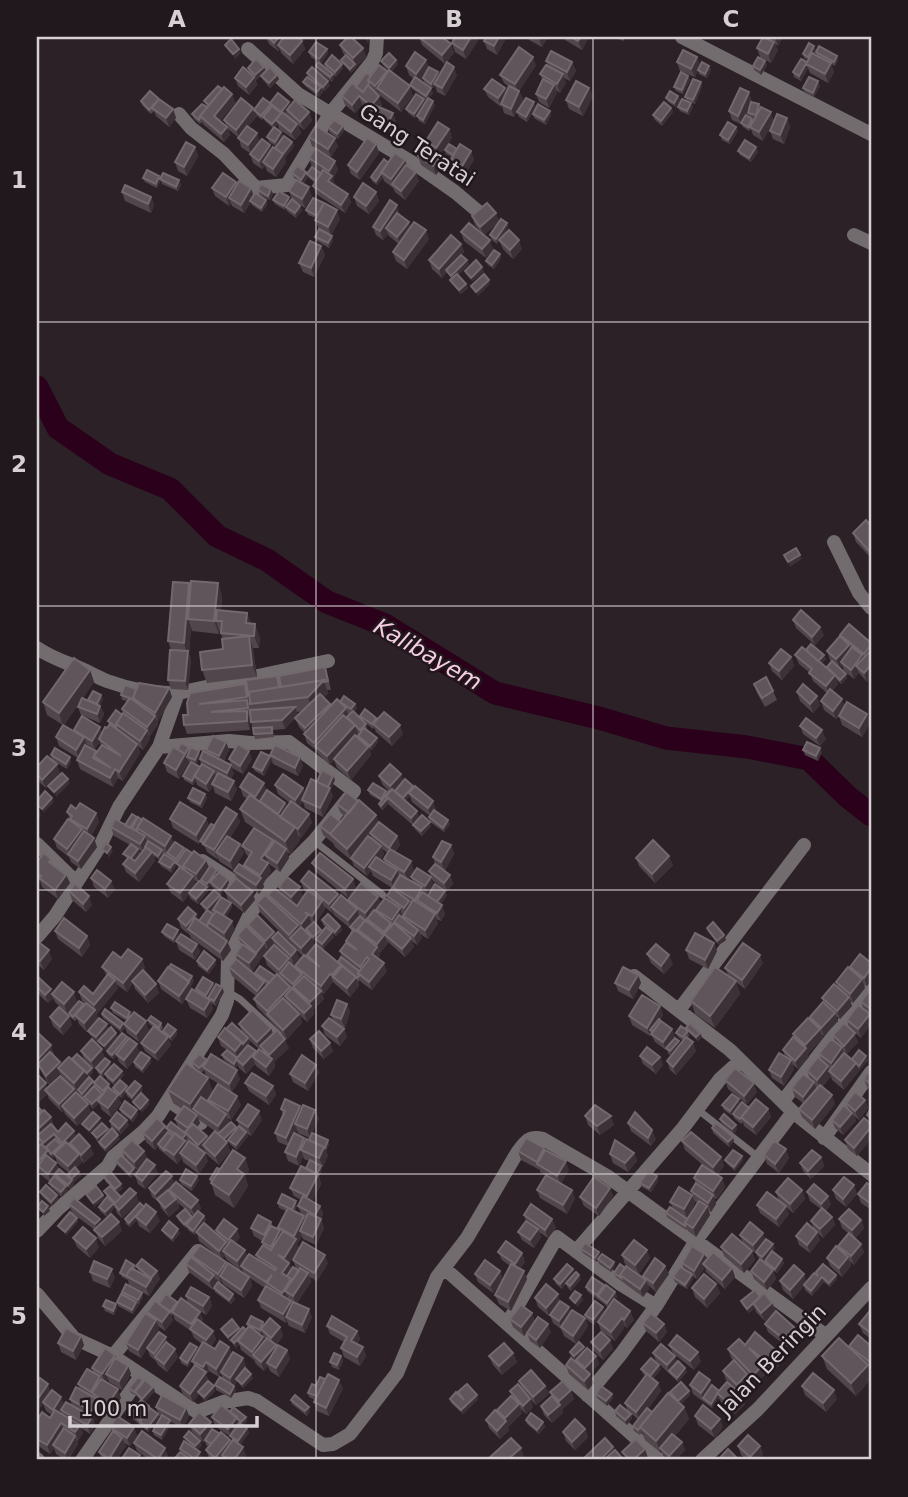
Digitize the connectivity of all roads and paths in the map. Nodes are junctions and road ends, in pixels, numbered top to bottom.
1 (377, 37) edge
2 (682, 37) edge
3 (248, 49) dead end
4 (179, 114) dead end
5 (330, 114) junction
6 (871, 134) edge
7 (480, 213) edge
8 (854, 235) dead end
9 (871, 243) edge
10 (834, 542) dead end
11 (871, 608) edge
12 (37, 648) edge
13 (328, 661) dead end
14 (178, 693) junction
15 (159, 747) junction
16 (314, 841) junction
17 (37, 844) edge
18 (804, 845) dead end
19 (190, 852) edge
20 (76, 881) junction
21 (383, 895) dead end
22 (260, 898) junction
23 (37, 937) edge
24 (634, 976) edge
25 (871, 988) edge
26 (227, 991) junction
27 (679, 1010) junction
28 (278, 1034) edge
29 (740, 1060) junction
30 (871, 1072) edge
31 (168, 1100) junction
32 (788, 1107) junction
33 (697, 1109) junction
34 (201, 1123) edge
35 (824, 1138) junction
36 (758, 1157) junction
37 (871, 1174) edge
38 (629, 1192) junction
39 (37, 1231) edge
40 (697, 1239) junction
41 (201, 1247) edge
42 (576, 1251) junction
43 (444, 1268) junction
44 (871, 1288) edge
45 (37, 1294) edge
46 (656, 1306) junction
47 (507, 1324) junction
48 (825, 1335) junction
49 (113, 1356) junction
50 (141, 1376) junction
51 (587, 1395) junction
52 (82, 1460) edge
53 (661, 1460) edge
54 (702, 1460) edge

1 - 5 street
2 - 6 street
3 - 5 street, Gang Teratai
4 - 5 street
5 - 7 street, Gang Teratai
8 - 9 street
10 - 11 street
12 - 14 street
13 - 14 street
14 - 15 street
15 - 16 street
15 - 20 street
16 - 21 lane
16 - 22 street
17 - 20 street
18 - 27 street
19 - 22 street
20 - 23 street
22 - 26 street
24 - 27 street
25 - 32 street
26 - 28 lane
26 - 31 street
27 - 29 street
29 - 32 street
29 - 33 street
30 - 35 street
31 - 34 street
31 - 39 street
32 - 35 street
32 - 36 street
33 - 36 lane
33 - 38 street
35 - 37 street
36 - 40 street
38 - 40 street
38 - 42 street
38 - 43 street
40 - 46 street
40 - 48 street
41 - 49 street
42 - 46 street
42 - 47 street
43 - 47 street
43 - 50 street
44 - 48 street, Jalan Beringin
45 - 49 street
46 - 51 street
47 - 51 street
48 - 54 street, Jalan Beringin
49 - 50 street
50 - 52 street
51 - 53 street

